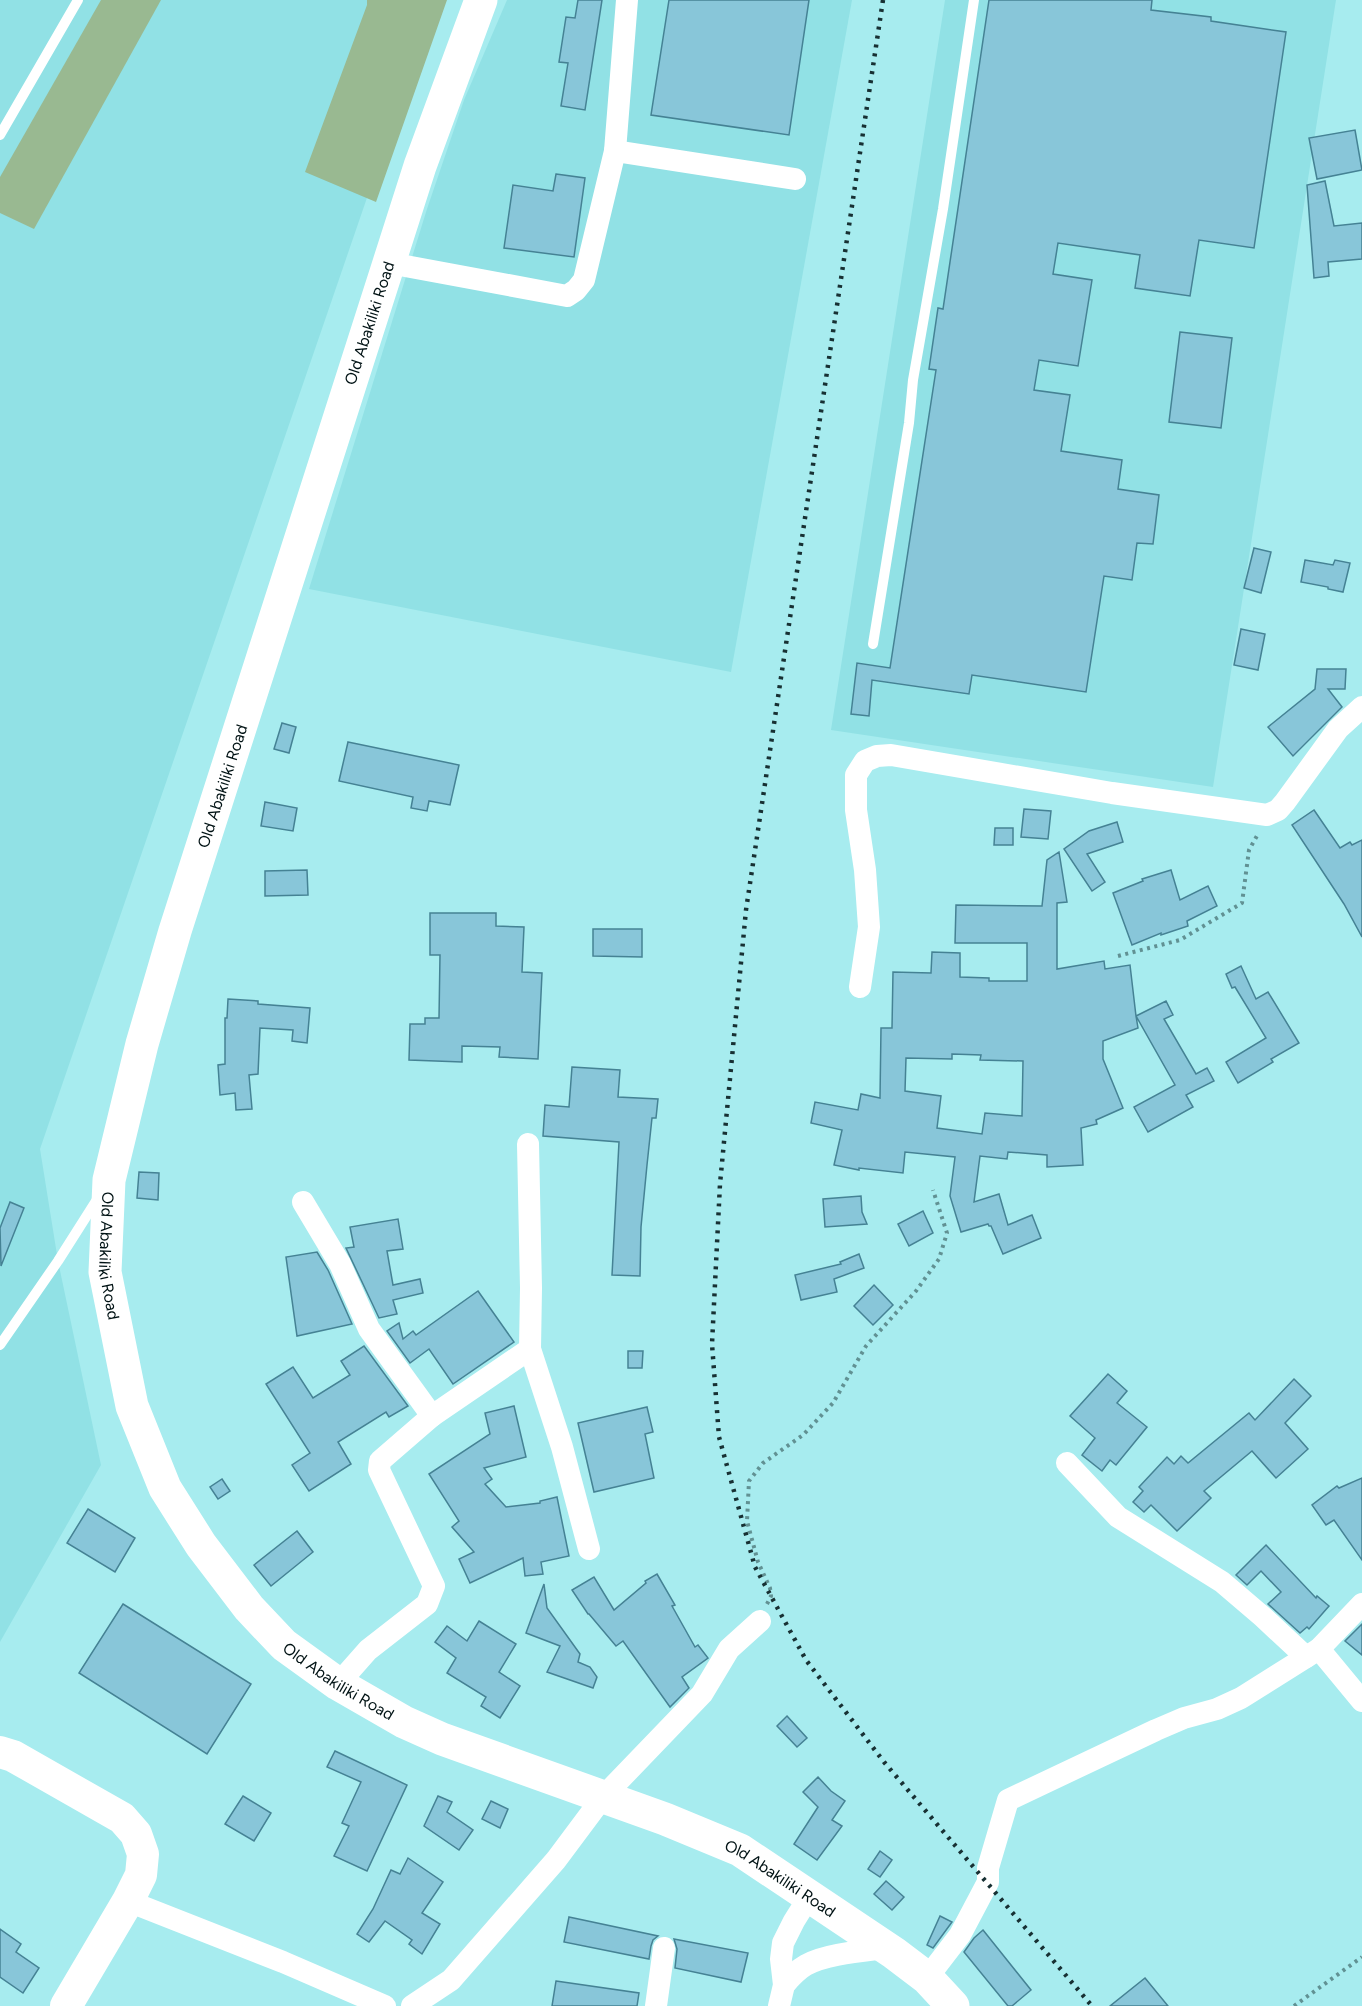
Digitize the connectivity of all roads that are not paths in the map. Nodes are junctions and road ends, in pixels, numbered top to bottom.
1 (78, 0) edge
2 (482, 0) edge
3 (627, 0) edge
4 (974, 0) edge
5 (0, 135) edge
6 (615, 151) junction
7 (795, 179) dead end
8 (388, 263) junction
9 (873, 644) dead end
10 (1362, 707) edge
11 (860, 987) dead end
12 (528, 1144) dead end
13 (109, 1180) junction
14 (303, 1202) dead end
15 (0, 1345) edge
16 (530, 1349) junction
17 (432, 1416) junction
18 (1067, 1463) dead end
19 (589, 1549) dead end
20 (1362, 1604) edge
21 (760, 1621) road end
22 (1313, 1653) junction
23 (338, 1684) junction
24 (1362, 1701) edge
25 (0, 1752) edge
26 (603, 1797) junction
27 (809, 1897) junction
28 (128, 1902) junction
29 (664, 1948) dead end
30 (886, 1948) junction
31 (927, 1977) junction
32 (782, 1995) edge
33 (66, 2006) edge
34 (385, 2006) edge
35 (412, 2006) edge
36 (656, 2006) edge
37 (953, 2006) edge

1 - 5 lane
2 - 8 main road, Old Abakiliki Road
3 - 6 street
4 - 9 lane
6 - 7 street
6 - 8 street
8 - 13 main road, Old Abakiliki Road
10 - 11 street
12 - 16 street
13 - 15 lane
13 - 23 main road, Old Abakiliki Road
14 - 17 street
16 - 17 street
16 - 19 street
17 - 23 street
18 - 22 street
20 - 22 street
21 - 26 street
22 - 24 street
22 - 31 street
23 - 26 main road, Old Abakiliki Road
25 - 28 street
26 - 27 main road, Old Abakiliki Road
26 - 35 street
27 - 30 main road, Old Abakiliki Road
27 - 32 street
28 - 33 street
28 - 34 street
29 - 36 street
30 - 31 main road, Old Abakiliki Road
30 - 32 street
31 - 37 main road, Old Abakiliki Road

